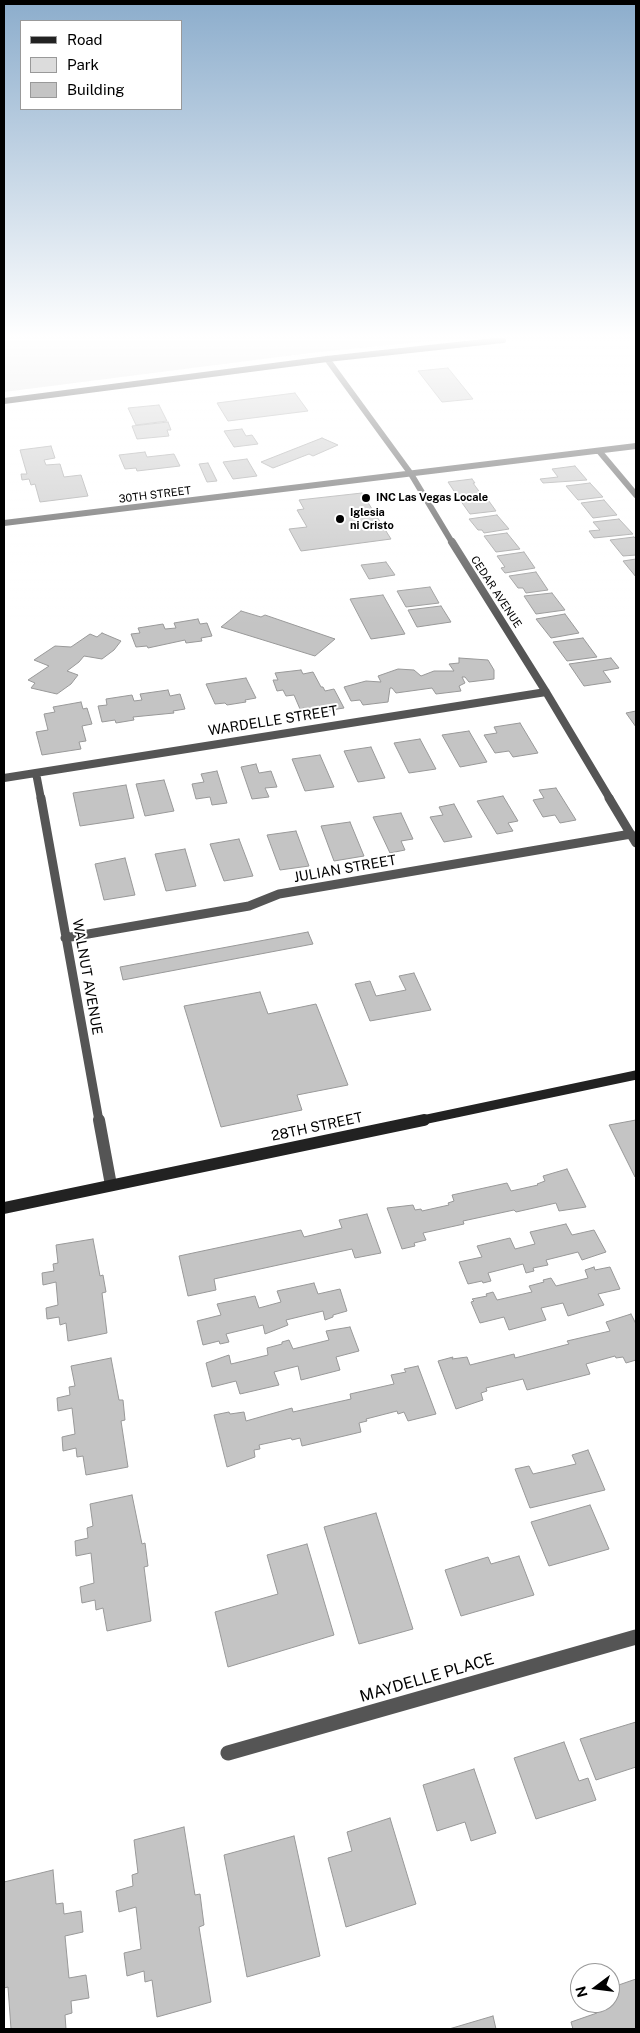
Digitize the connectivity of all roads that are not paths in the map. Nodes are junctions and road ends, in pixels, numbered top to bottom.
1 (382, 435) edge
2 (636, 446) edge
3 (599, 451) junction
4 (410, 474) junction
5 (636, 495) edge
6 (4, 523) edge
7 (546, 692) junction
8 (36, 773) junction
9 (4, 778) edge
10 (634, 838) edge
11 (66, 938) junction
12 (636, 1075) edge
13 (111, 1185) junction
14 (4, 1208) edge
15 (636, 1637) edge
16 (228, 1753) dead end

1 - 4 street, CEDAR AVENUE
2 - 3 street, 30TH STREET
3 - 4 street, 30TH STREET
3 - 5 street
4 - 6 street, 30TH STREET
4 - 7 street, CEDAR AVENUE
7 - 8 street, WARDELLE STREET
7 - 10 street, CEDAR AVENUE
8 - 9 street, WARDELLE STREET
8 - 11 street, WALNUT AVENUE
10 - 11 street, JULIAN STREET
11 - 13 street, WALNUT AVENUE
12 - 13 street, 28TH STREET
13 - 14 street, 28TH STREET
15 - 16 street, MAYDELLE PLACE

